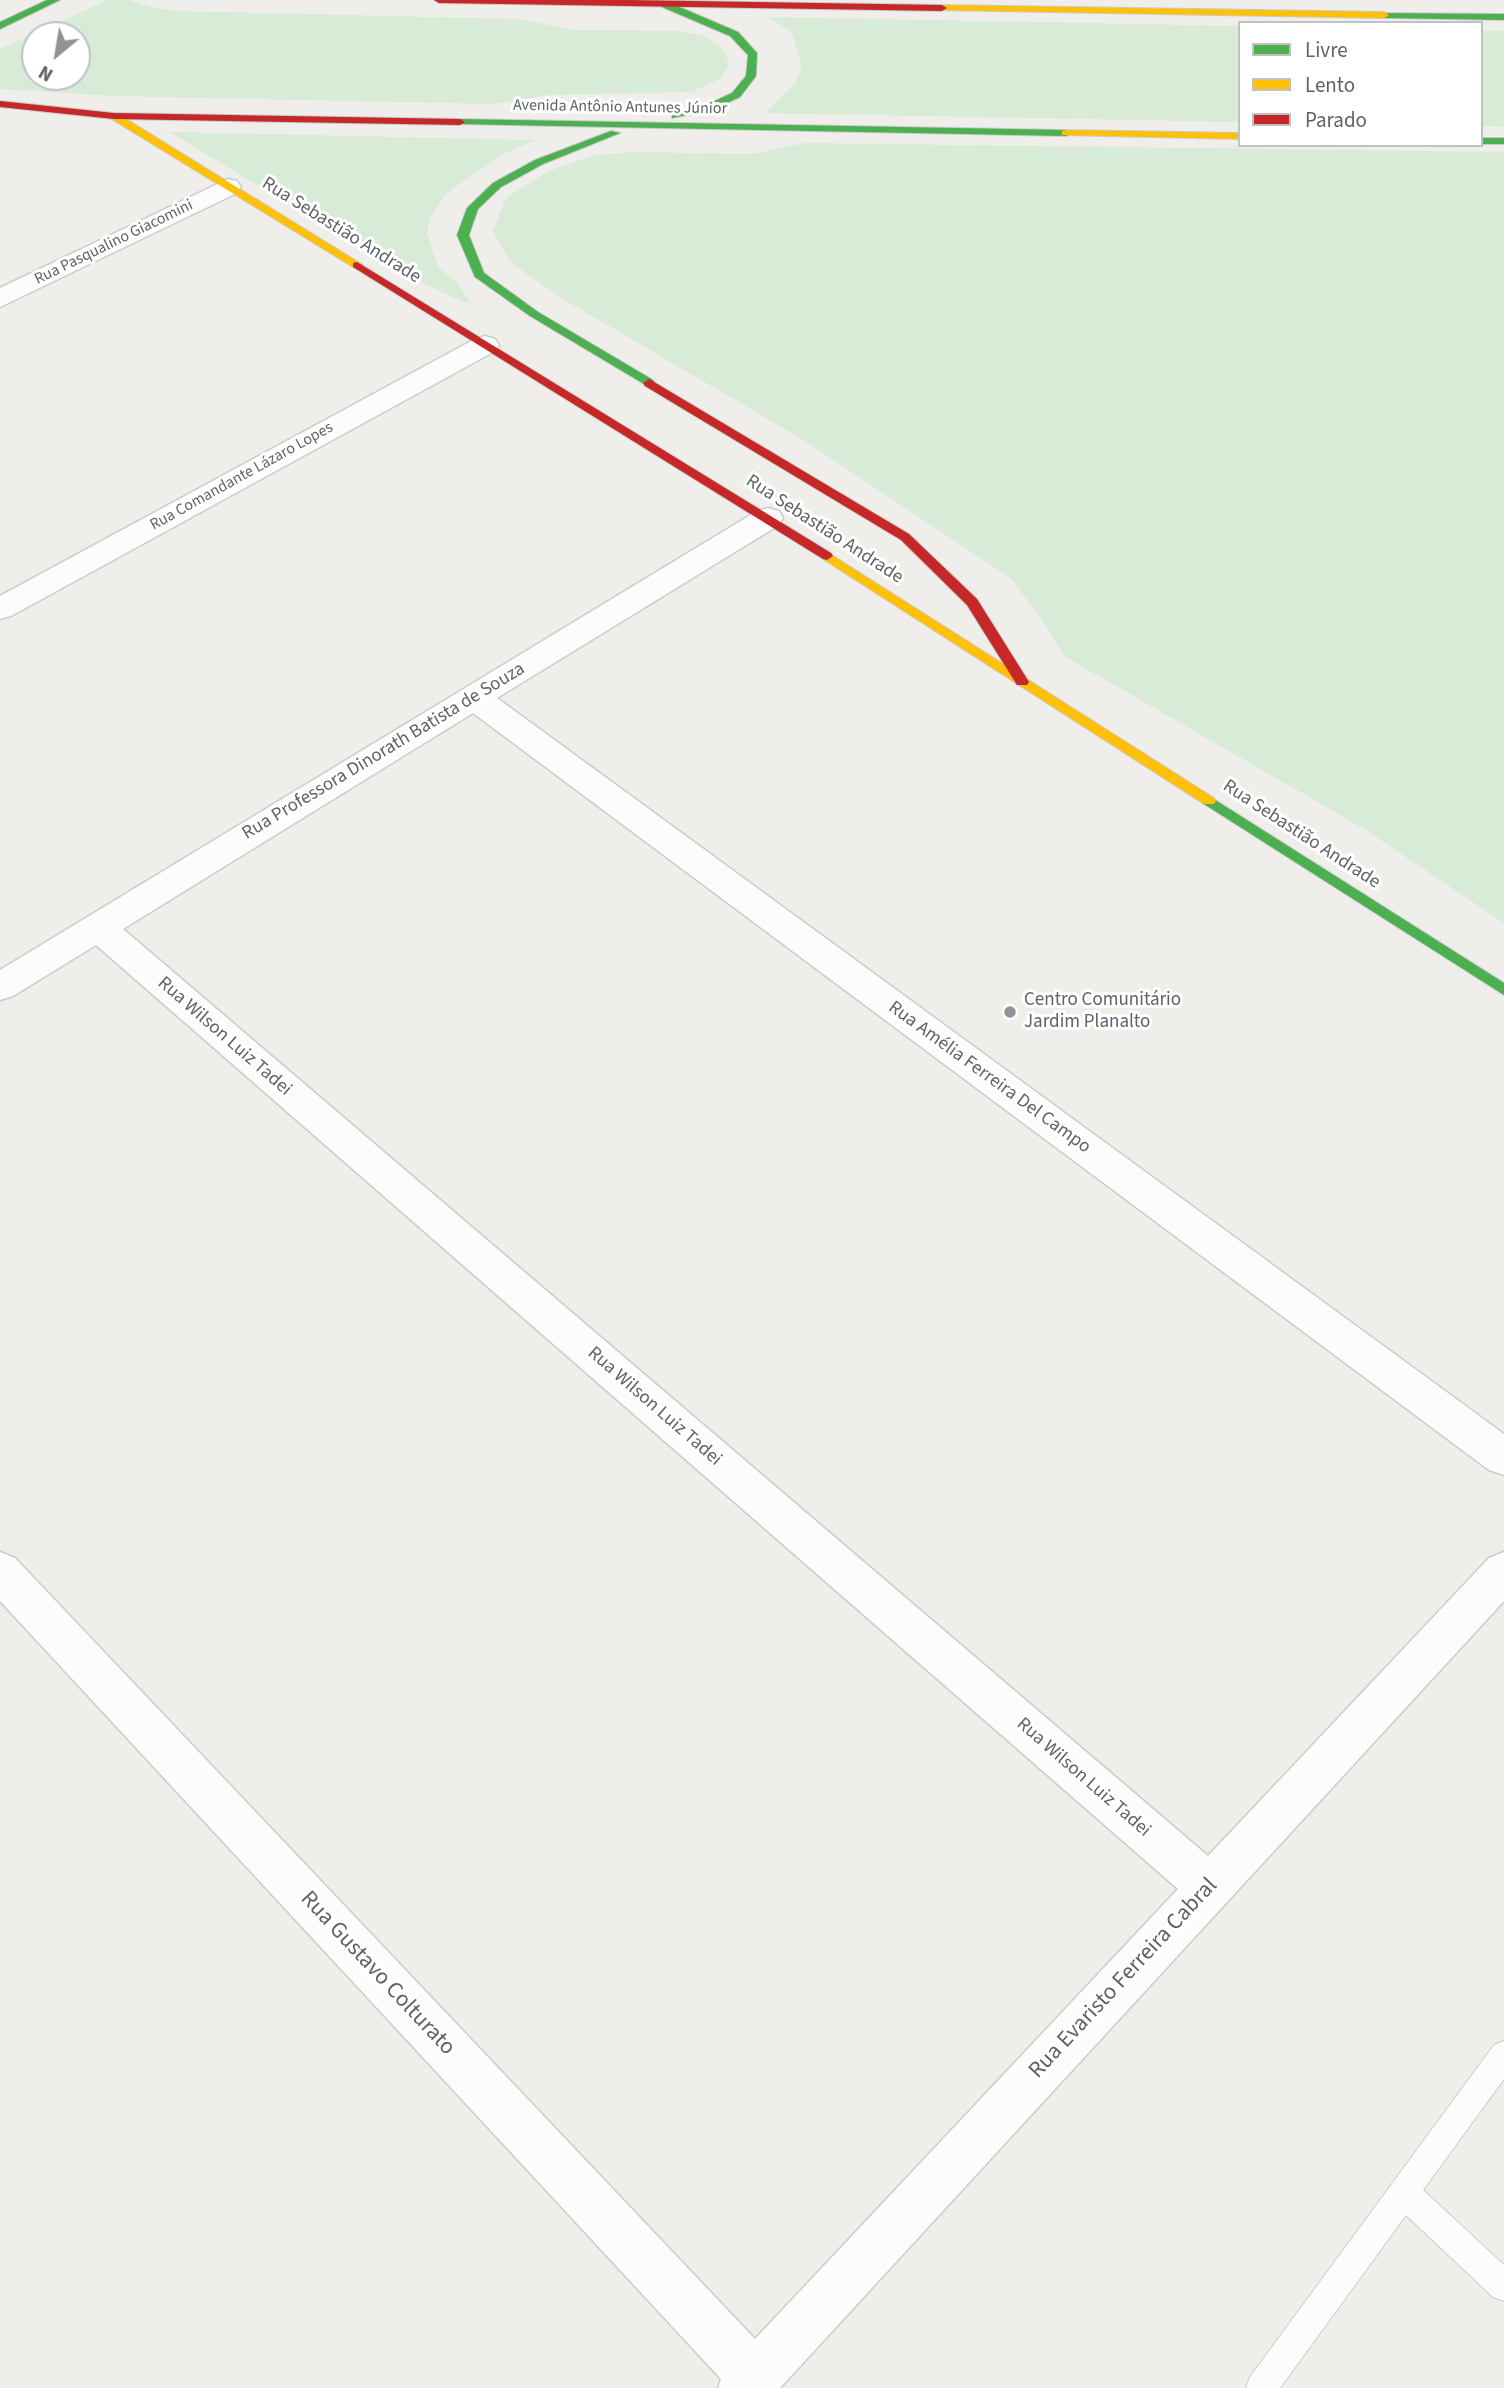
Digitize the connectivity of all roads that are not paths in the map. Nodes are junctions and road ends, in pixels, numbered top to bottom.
1 (55, 0) edge
2 (439, 0) edge
3 (673, 4) edge
4 (871, 4) edge
5 (977, 5) edge
6 (1035, 5) edge
7 (1504, 17) edge
8 (0, 26) edge
9 (0, 104) edge
10 (114, 116) junction
11 (638, 125) junction
12 (1238, 136) edge
13 (1483, 141) edge
14 (1504, 141) edge
15 (228, 187) junction
16 (0, 299) edge
17 (485, 345) junction
18 (768, 518) junction
19 (0, 609) edge
20 (1022, 682) junction
21 (474, 698) junction
22 (98, 927) junction
23 (0, 987) edge
24 (1504, 990) edge
25 (1504, 1457) edge
26 (0, 1571) edge
27 (1504, 1571) edge
28 (1210, 1887) junction
29 (1504, 2055) edge
30 (1403, 2192) junction
31 (1504, 2286) edge
32 (750, 2382) edge
33 (1261, 2388) edge

1 - 8 main road
2 - 3 main road
3 - 4 main road
3 - 11 main road
4 - 5 main road
5 - 6 main road
6 - 7 main road
9 - 10 main road, Avenida Antônio Antunes Júnior
10 - 11 main road, Avenida Antônio Antunes Júnior
10 - 15 main road, Rua Sebastião Andrade
11 - 12 main road, Avenida Antônio Antunes Júnior
11 - 20 main road
13 - 14 main road
15 - 16 street, Rua Pasqualino Giacomini
15 - 17 main road, Rua Sebastião Andrade
17 - 18 main road, Rua Sebastião Andrade
17 - 19 street, Rua Comandante Lázaro Lopes
18 - 20 main road, Rua Sebastião Andrade
18 - 21 street, Rua Professora Dinorath Batista de Souza
20 - 24 main road, Rua Sebastião Andrade
21 - 22 street, Rua Professora Dinorath Batista de Souza
21 - 25 street, Rua Amélia Ferreira Del Campo
22 - 23 street, Rua Professora Dinorath Batista de Souza
22 - 28 street, Rua Wilson Luiz Tadei
26 - 32 street, Rua Gustavo Colturato
27 - 28 street, Rua Evaristo Ferreira Cabral
28 - 32 street, Rua Evaristo Ferreira Cabral
29 - 30 lane
30 - 31 lane
30 - 33 lane

